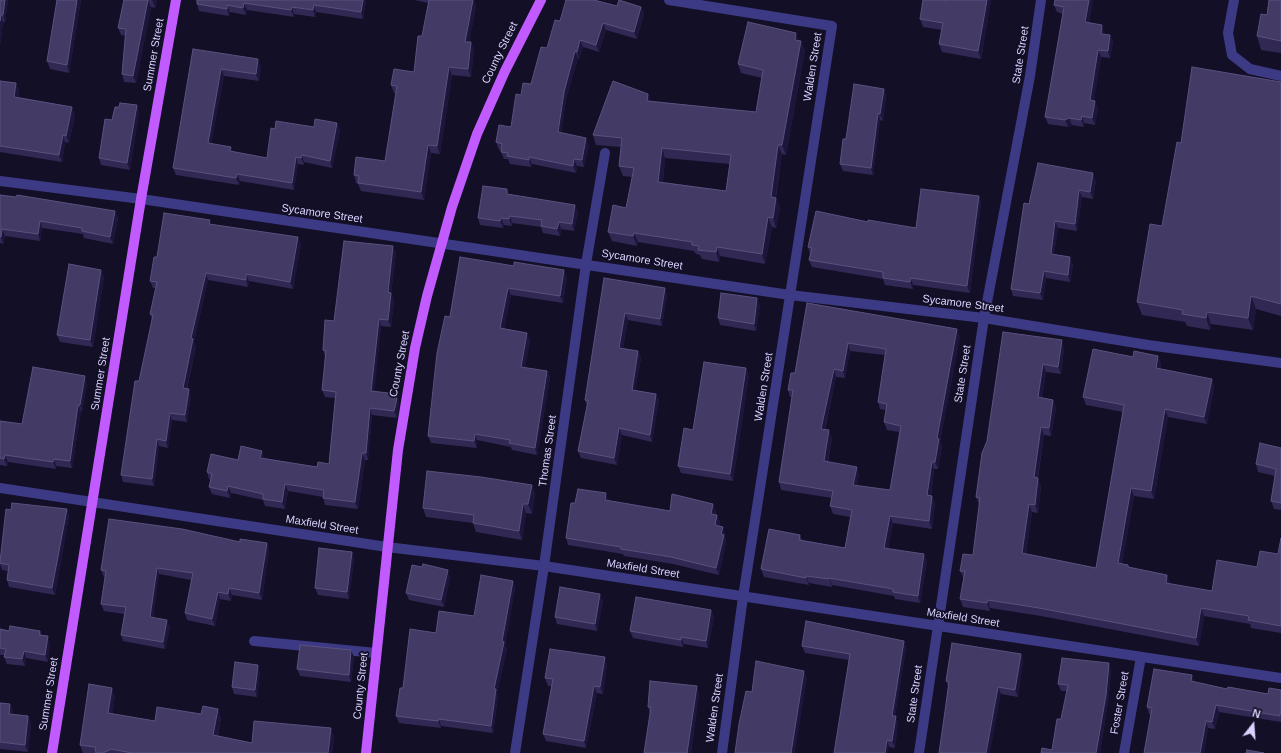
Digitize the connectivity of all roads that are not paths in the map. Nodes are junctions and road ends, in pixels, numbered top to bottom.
1 (176, 0) edge
2 (541, 0) edge
3 (668, 0) edge
4 (1041, 0) edge
5 (1234, 0) edge
6 (1281, 76) edge
7 (605, 153) dead end
8 (0, 182) edge
9 (141, 199) junction
10 (440, 244) junction
11 (586, 264) junction
12 (790, 295) junction
13 (984, 318) junction
14 (1281, 363) edge
15 (0, 488) edge
16 (93, 502) junction
17 (387, 547) junction
18 (544, 566) junction
19 (742, 597) junction
20 (937, 626) junction
21 (254, 641) dead end
22 (376, 653) junction
23 (1141, 657) junction
24 (1281, 678) edge
25 (52, 753) edge
26 (366, 753) edge
27 (515, 753) edge
28 (722, 753) edge
29 (919, 753) edge
30 (1124, 753) edge

1 - 9 main road, Summer Street
2 - 10 main road, County Street
3 - 12 street, Walden Street
4 - 13 street, State Street
5 - 6 street
7 - 11 street, Thomas Street
8 - 9 street, Sycamore Street
9 - 10 street, Sycamore Street
9 - 16 main road, Summer Street
10 - 11 street, Sycamore Street
10 - 17 main road, County Street
11 - 12 street, Sycamore Street
11 - 18 street, Thomas Street
12 - 13 street, Sycamore Street
12 - 19 street, Walden Street
13 - 14 street, Sycamore Street
13 - 20 street, State Street
15 - 16 street, Maxfield Street
16 - 17 street, Maxfield Street
16 - 25 main road, Summer Street
17 - 18 street, Maxfield Street
17 - 22 main road, County Street
18 - 19 street, Maxfield Street
18 - 27 street, Thomas Street
19 - 20 street, Maxfield Street
19 - 28 street, Walden Street
20 - 23 street, Maxfield Street
20 - 29 street, State Street
21 - 22 street
22 - 26 main road, County Street
23 - 24 street, Maxfield Street
23 - 30 street, Foster Street

